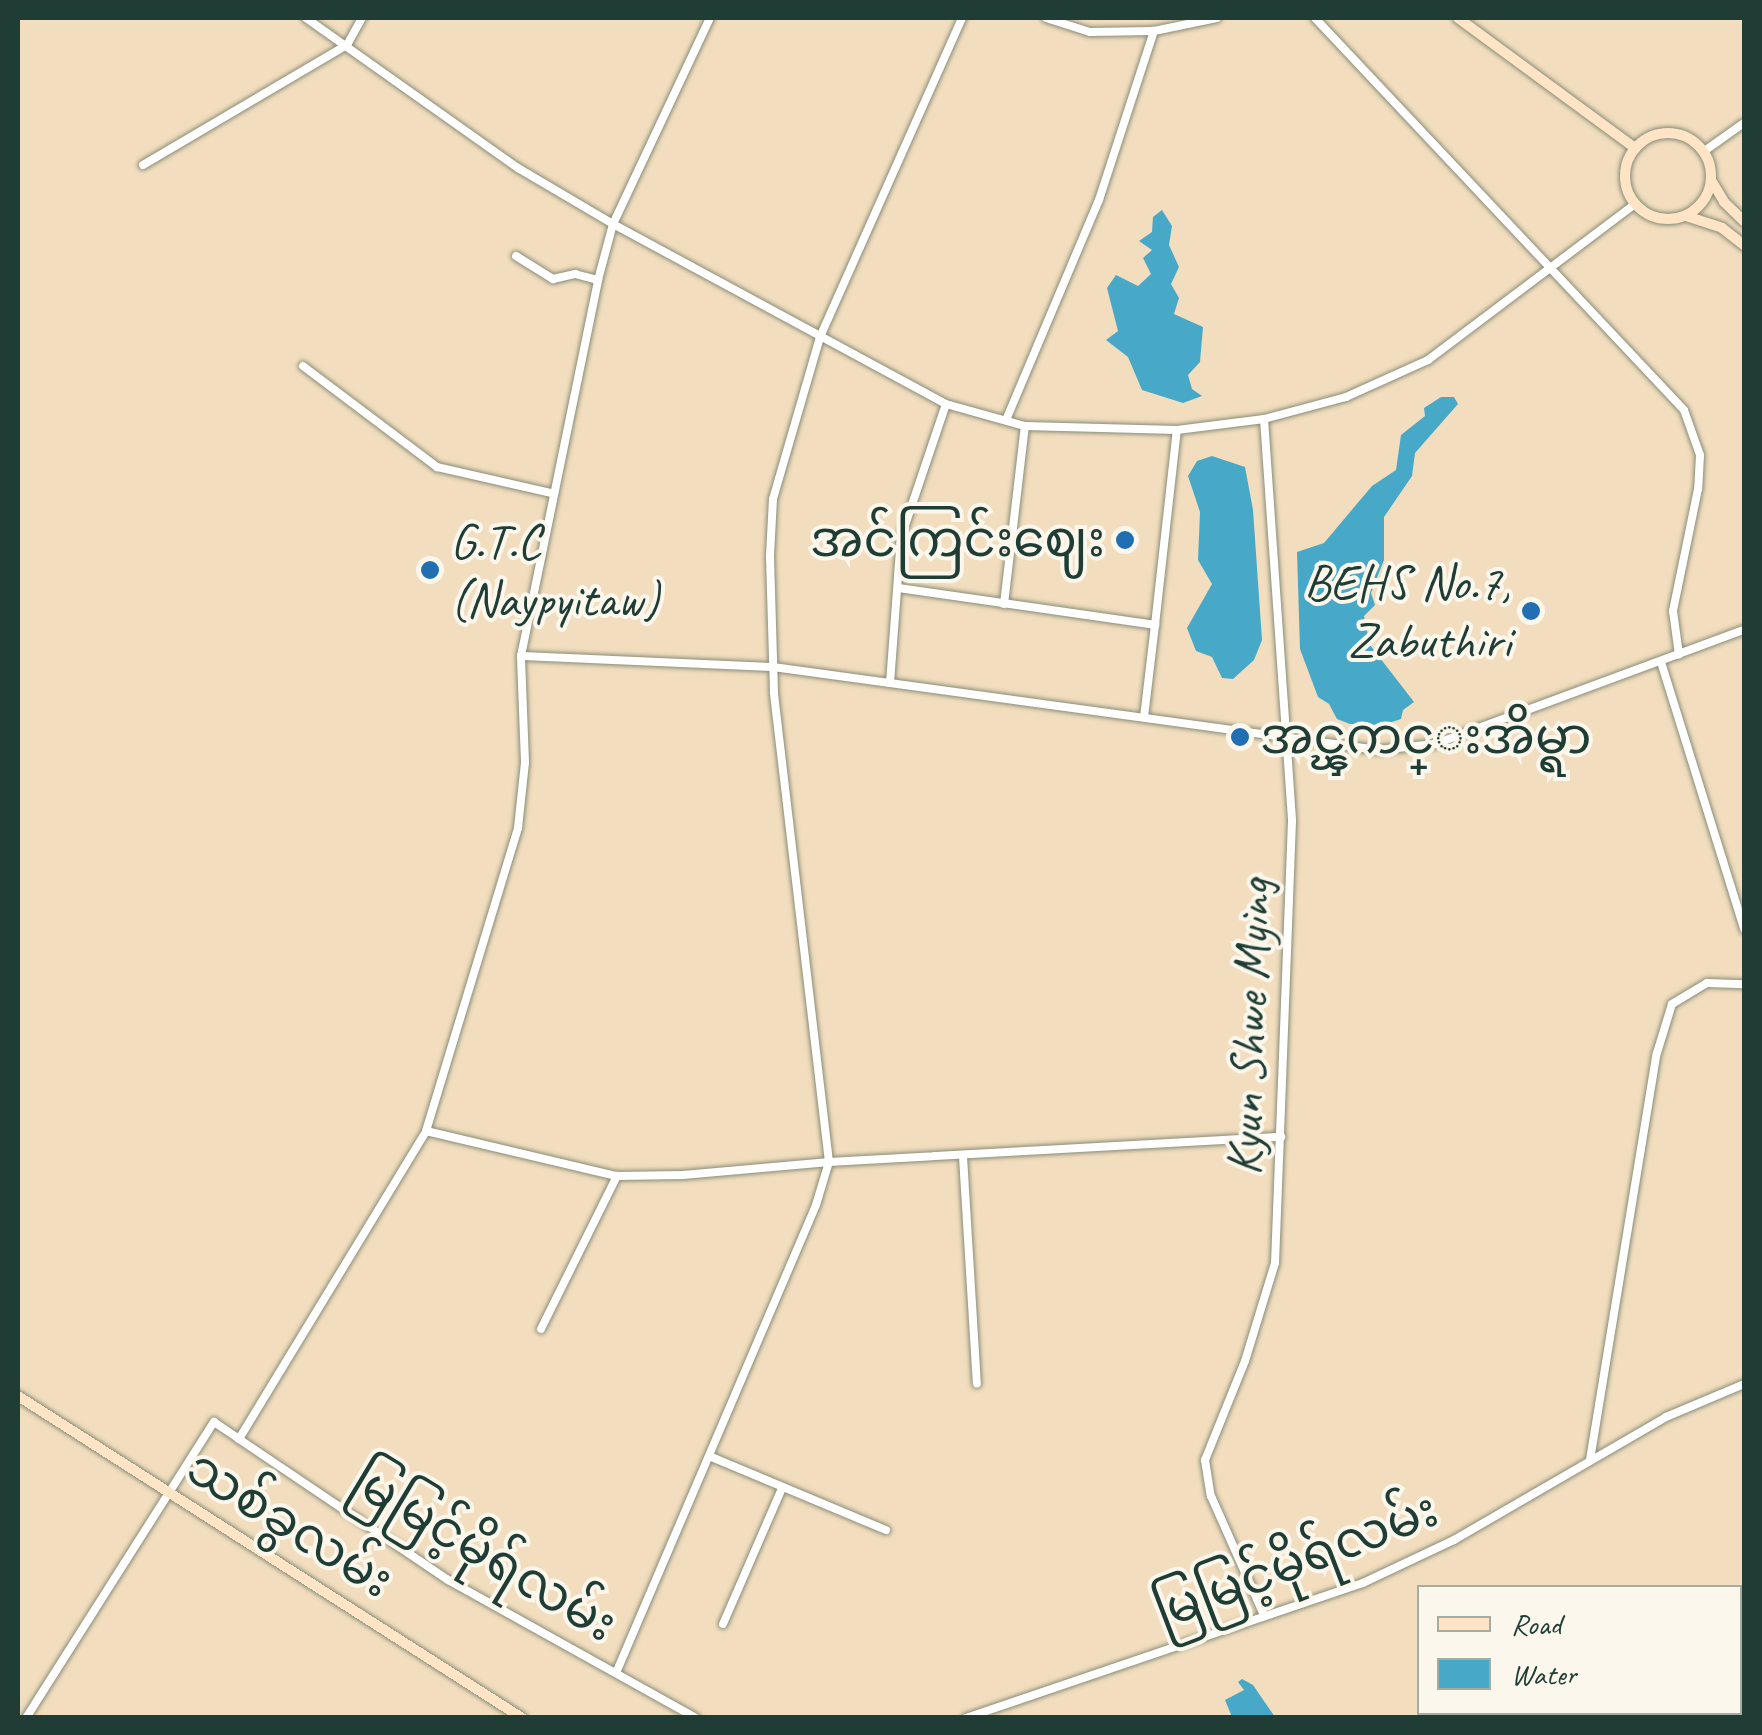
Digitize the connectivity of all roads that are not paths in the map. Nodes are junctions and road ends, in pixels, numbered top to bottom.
1 (306, 18) edge
2 (362, 18) edge
3 (710, 18) edge
4 (962, 18) edge
5 (1046, 18) edge
6 (1217, 18) edge
7 (1314, 18) edge
8 (1458, 18) edge
9 (1154, 31) junction
10 (347, 45) junction
11 (1744, 124) edge
12 (1635, 148) junction
13 (1704, 152) junction
14 (143, 165) dead end
15 (1711, 180) junction
16 (1634, 204) junction
17 (1686, 216) junction
18 (1744, 222) edge
19 (613, 224) junction
20 (1744, 245) edge
21 (516, 256) dead end
22 (1552, 269) junction
23 (598, 280) junction
24 (820, 337) junction
25 (302, 366) dead end
26 (946, 404) junction
27 (1264, 418) junction
28 (1006, 420) junction
29 (1025, 426) junction
30 (1177, 430) junction
31 (550, 494) junction
32 (899, 588) junction
33 (1004, 604) junction
34 (1155, 625) junction
35 (1744, 630) edge
36 (1679, 654) junction
37 (521, 656) junction
38 (1661, 662) junction
39 (773, 667) junction
40 (890, 682) junction
41 (1144, 717) junction
42 (1284, 739) junction
43 (1744, 929) edge
44 (1744, 984) edge
45 (426, 1130) junction
46 (1282, 1137) junction
47 (963, 1157) junction
48 (828, 1162) junction
49 (617, 1176) junction
50 (541, 1329) dead end
51 (977, 1384) dead end
52 (1744, 1384) edge
53 (18, 1396) edge
54 (239, 1439) junction
55 (709, 1456) junction
56 (1590, 1460) junction
57 (782, 1488) junction
58 (171, 1493) junction
59 (886, 1530) dead end
60 (1264, 1616) junction
61 (723, 1624) dead end
62 (616, 1673) junction
63 (26, 1718) edge
64 (522, 1718) edge
65 (696, 1718) edge
66 (966, 1718) edge

1 - 10 street
2 - 10 street
3 - 19 street
4 - 24 street
5 - 9 street
6 - 9 street
7 - 22 street
8 - 12 main road
9 - 28 street
10 - 14 street
10 - 19 street
11 - 13 street
12 - 13 main road
12 - 16 main road
13 - 15 main road
15 - 17 main road
15 - 18 main road
16 - 17 main road
16 - 22 street
17 - 20 main road
19 - 23 street
19 - 24 street
21 - 23 street
22 - 27 street
22 - 36 street
23 - 31 street
24 - 26 street
24 - 39 street
25 - 31 street
26 - 28 street
26 - 32 street
27 - 30 street
27 - 42 street, Kyun Shwe Mying
28 - 29 street
29 - 30 street
29 - 33 street
30 - 34 street
31 - 37 street
32 - 33 street
32 - 40 street
33 - 34 street
34 - 41 street
35 - 36 street
36 - 38 street
37 - 39 street
37 - 45 street
38 - 42 street
38 - 43 street
39 - 40 street
39 - 48 street
40 - 41 street
41 - 42 street
42 - 46 street, Kyun Shwe Mying
44 - 56 street
45 - 49 street
45 - 54 street
46 - 47 street
46 - 60 street, Kyun Shwe Mying
47 - 48 street
47 - 51 street
48 - 49 street
48 - 55 street
49 - 50 street
52 - 56 street, မြမြင့်မိုရ်လမ်း
53 - 58 main road, သစ်ခွလမ်း
54 - 58 street
54 - 62 street, မြမြင့်မိုရ်လမ်း
55 - 57 street
55 - 62 street
56 - 60 street, မြမြင့်မိုရ်လမ်း
57 - 59 street
57 - 61 street
58 - 63 street
58 - 64 main road, သစ်ခွလမ်း
60 - 66 street, မြမြင့်မိုရ်လမ်း
62 - 65 street, မြမြင့်မိုရ်လမ်း

